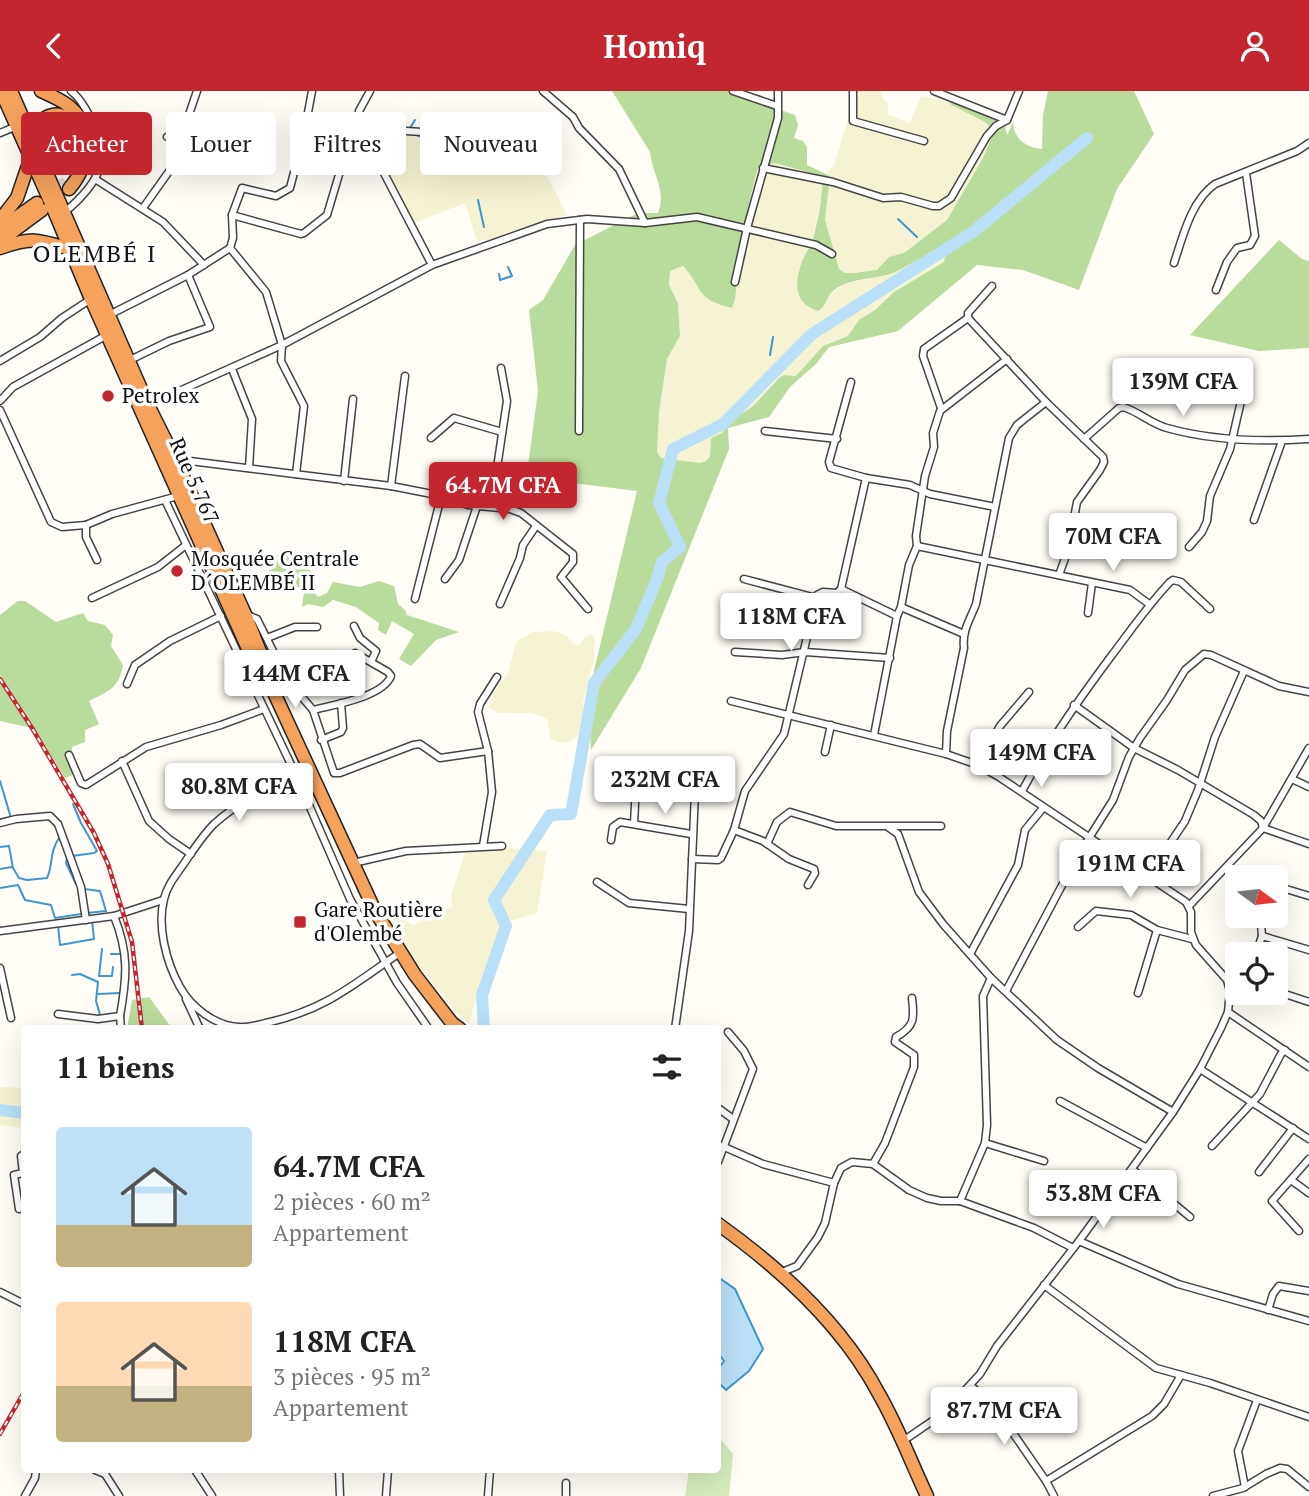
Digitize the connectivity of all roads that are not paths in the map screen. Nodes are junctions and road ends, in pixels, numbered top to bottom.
1 (1, 91) edge
2 (11, 91) edge
3 (41, 91) edge
4 (71, 91) edge
5 (197, 91) edge
6 (312, 91) edge
7 (370, 91) edge
8 (543, 91) edge
9 (733, 91) edge
10 (778, 91) edge
11 (853, 91) edge
12 (934, 91) edge
13 (1020, 91) edge
14 (778, 106) junction
15 (74, 112) edge
16 (190, 112) edge
17 (360, 112) edge
18 (21, 113) edge
19 (1007, 120) junction
20 (17, 126) junction
21 (0, 133) edge
22 (21, 135) edge
23 (924, 141) dead end
24 (1309, 143) edge
25 (763, 168) junction
26 (1247, 173) junction
27 (25, 175) edge
28 (38, 175) edge
29 (49, 175) edge
30 (72, 175) tunnel mouth
31 (79, 175) edge
32 (166, 175) edge
33 (339, 175) edge
34 (385, 175) edge
35 (95, 179) junction
36 (143, 208) junction
37 (65, 212) junction
38 (232, 215) junction
39 (0, 220) edge
40 (580, 220) junction
41 (645, 223) junction
42 (747, 228) junction
43 (0, 229) edge
44 (0, 241) edge
45 (0, 248) edge
46 (230, 248) junction
47 (69, 249) junction
48 (832, 254) dead end
49 (1174, 263) dead end
50 (204, 265) junction
51 (432, 265) junction
52 (188, 275) junction
53 (736, 282) dead end
54 (992, 286) dead end
55 (1216, 290) dead end
56 (91, 299) junction
57 (109, 315) junction
58 (968, 318) junction
59 (107, 335) junction
60 (282, 345) junction
61 (1007, 359) junction
62 (130, 360) junction
63 (0, 361) edge
64 (501, 368) dead end
65 (232, 369) junction
66 (405, 376) dead end
67 (851, 382) dead end
68 (353, 399) dead end
69 (0, 401) edge
70 (1241, 401) dead end
71 (1046, 402) junction
72 (148, 405) junction
73 (941, 408) junction
74 (0, 410) edge
75 (579, 431) dead end
76 (765, 431) dead end
77 (502, 432) junction
78 (431, 438) dead end
79 (837, 439) junction
80 (1084, 439) junction
81 (1233, 439) junction
82 (1309, 439) edge
83 (1282, 441) junction
84 (177, 463) junction
85 (248, 468) junction
86 (296, 474) junction
87 (866, 478) junction
88 (344, 481) junction
89 (391, 486) junction
90 (923, 492) junction
91 (184, 493) junction
92 (441, 498) junction
93 (165, 500) junction
94 (477, 506) junction
95 (995, 507) junction
96 (1254, 520) dead end
97 (86, 525) junction
98 (536, 526) junction
99 (186, 545) junction
100 (917, 546) junction
101 (1189, 547) dead end
102 (986, 559) junction
103 (97, 560) dead end
104 (1059, 575) junction
105 (445, 579) dead end
106 (744, 579) dead end
107 (1092, 583) junction
108 (840, 587) junction
109 (92, 598) dead end
110 (816, 598) junction
111 (415, 599) dead end
112 (500, 604) dead end
113 (1149, 604) junction
114 (901, 607) junction
115 (588, 609) dead end
116 (1210, 609) dead end
117 (1088, 613) dead end
118 (245, 614) junction
119 (221, 616) junction
120 (897, 616) junction
121 (354, 626) dead end
122 (317, 627) dead end
123 (964, 634) junction
124 (267, 638) junction
125 (735, 652) dead end
126 (805, 652) junction
127 (355, 653) dead end
128 (890, 658) junction
129 (371, 662) junction
130 (264, 671) junction
131 (1244, 671) junction
132 (497, 677) dead end
133 (127, 684) dead end
134 (1029, 692) dead end
135 (1309, 692) edge
136 (730, 701) dead end
137 (341, 703) junction
138 (1074, 705) junction
139 (264, 709) junction
140 (313, 711) junction
141 (788, 715) junction
142 (831, 725) junction
143 (874, 735) junction
144 (321, 740) junction
145 (1134, 748) junction
146 (1309, 748) edge
147 (488, 751) junction
148 (825, 751) dead end
149 (946, 754) junction
150 (69, 755) dead end
151 (1309, 758) edge
152 (122, 761) junction
153 (1302, 762) junction
154 (978, 765) junction
155 (295, 773) junction
156 (1292, 779) junction
157 (1200, 783) junction
158 (636, 784) dead end
159 (1309, 787) edge
160 (1022, 791) junction
161 (695, 792) dead end
162 (1043, 808) junction
163 (0, 823) edge
164 (634, 824) junction
165 (941, 826) dead end
166 (888, 827) junction
167 (1263, 828) junction
168 (734, 830) junction
169 (691, 834) junction
170 (1091, 838) junction
171 (611, 840) dead end
172 (767, 844) junction
173 (1309, 844) edge
174 (483, 846) junction
175 (502, 846) dead end
176 (191, 854) junction
177 (692, 859) junction
178 (353, 863) junction
179 (1147, 878) junction
180 (597, 882) dead end
181 (808, 885) dead end
182 (1288, 890) edge
183 (1309, 896) edge
184 (163, 900) junction
185 (1189, 906) junction
186 (689, 909) junction
187 (114, 916) junction
188 (86, 920) junction
189 (1078, 927) dead end
190 (1261, 928) edge
191 (1157, 930) junction
192 (0, 931) edge
193 (1262, 936) junction
194 (1192, 939) junction
195 (1260, 942) edge
196 (1309, 950) edge
197 (401, 952) junction
198 (970, 954) junction
199 (385, 963) junction
200 (0, 968) edge
201 (1225, 977) edge
202 (991, 978) junction
203 (1006, 991) junction
204 (1138, 993) dead end
205 (1288, 995) edge
206 (185, 997) junction
207 (912, 998) dead end
208 (1309, 1002) edge
209 (1229, 1005) edge
210 (1228, 1012) junction
211 (58, 1014) dead end
212 (120, 1016) junction
213 (11, 1018) dead end
214 (121, 1025) edge
215 (198, 1025) edge
216 (232, 1025) edge
217 (257, 1025) edge
218 (426, 1025) edge
219 (455, 1025) edge
220 (676, 1025) edge
221 (728, 1032) dead end
222 (1285, 1051) junction
223 (1309, 1067) edge
224 (1200, 1069) junction
225 (1060, 1101) dead end
226 (1252, 1103) junction
227 (721, 1110) edge
228 (1173, 1112) junction
229 (733, 1119) junction
230 (1293, 1128) junction
231 (1309, 1139) edge
232 (985, 1143) junction
233 (722, 1146) junction
234 (1212, 1146) dead end
235 (1147, 1148) junction
236 (721, 1150) edge
237 (1309, 1159) edge
238 (1044, 1161) dead end
239 (873, 1164) junction
240 (1132, 1169) junction
241 (1259, 1172) dead end
242 (21, 1173) edge
243 (1292, 1180) junction
244 (834, 1183) junction
245 (1309, 1193) edge
246 (960, 1201) junction
247 (19, 1209) dead end
248 (1190, 1217) dead end
249 (721, 1226) edge
250 (1299, 1231) dead end
251 (1079, 1241) junction
252 (1073, 1248) junction
253 (782, 1272) junction
254 (1044, 1285) junction
255 (1309, 1291) edge
256 (0, 1292) edge
257 (21, 1302) edge
258 (1268, 1310) junction
259 (1309, 1321) edge
260 (1181, 1375) junction
261 (971, 1386) junction
262 (1257, 1400) junction
263 (1309, 1417) edge
264 (903, 1441) junction
265 (36, 1473) edge
266 (102, 1473) edge
267 (197, 1473) edge
268 (339, 1473) edge
269 (388, 1473) edge
270 (490, 1473) edge
271 (1046, 1481) junction
272 (566, 1483) dead end
273 (1245, 1487) junction
274 (1309, 1487) edge
275 (25, 1496) edge
276 (119, 1496) edge
277 (212, 1496) edge
278 (340, 1496) edge
279 (386, 1496) edge
280 (488, 1496) edge
281 (566, 1496) edge
282 (927, 1496) edge
283 (1054, 1496) edge
284 (1213, 1496) edge

1 - 20 highway, Rue 5.767
2 - 18 highway
3 - 15 highway
4 - 35 street
5 - 16 street
6 - 38 street
7 - 17 street
8 - 41 street
9 - 14 street
10 - 14 street
11 - 23 street
12 - 19 street
13 - 19 street
14 - 25 street
19 - 25 street
20 - 21 street
20 - 22 highway, Rue 5.767
24 - 26 street
25 - 42 street
26 - 49 street
26 - 55 street
27 - 39 highway
28 - 47 highway, Rue 5.767
29 - 37 highway
30 - 31 highway
32 - 36 street
33 - 38 street
34 - 51 street
35 - 36 street
35 - 37 street
36 - 50 street
37 - 57 highway
38 - 46 street
40 - 41 street
40 - 51 street
40 - 75 street
41 - 42 street
42 - 48 street
42 - 53 street
43 - 44 highway
45 - 47 highway
46 - 50 street
46 - 60 street
47 - 56 highway, Rue 5.767
50 - 52 street
51 - 60 street
52 - 57 street
52 - 62 street
54 - 58 street
56 - 59 highway, Rue 5.767
56 - 63 street
57 - 62 highway
58 - 61 street
58 - 73 street
59 - 69 street
59 - 91 highway, Rue 5.767
60 - 65 street
60 - 86 street
61 - 71 street
61 - 73 street
62 - 72 highway
64 - 77 street
65 - 72 street
65 - 85 street
66 - 89 street
67 - 79 street
68 - 88 street
70 - 81 street
71 - 80 street
71 - 95 street
72 - 84 highway
73 - 90 street
74 - 97 street
76 - 79 street
77 - 78 street
77 - 94 street
79 - 87 street
80 - 81 street
80 - 104 street
81 - 83 street
81 - 101 street
82 - 83 street
83 - 96 street
84 - 85 street
84 - 91 highway
85 - 86 street
86 - 88 street
87 - 90 street
87 - 108 street
88 - 89 street
89 - 92 street
90 - 95 street
90 - 100 street
91 - 93 street
91 - 118 highway
91 - 130 highway, Rue 5.767
92 - 94 street
92 - 111 street
93 - 97 street
93 - 99 street
94 - 98 street
94 - 105 street
95 - 102 street
97 - 103 street
98 - 112 street
98 - 115 street
99 - 109 street
99 - 119 street
100 - 102 street
100 - 114 street
102 - 104 street
102 - 123 street
104 - 107 street
106 - 110 street
107 - 113 street
107 - 117 street
108 - 110 street
108 - 120 street
110 - 126 street
113 - 116 street
113 - 138 street
114 - 120 street
114 - 123 street
118 - 124 street
118 - 130 highway
119 - 133 street
119 - 139 street
120 - 128 street
121 - 129 street
122 - 124 street
123 - 149 street
124 - 140 street
125 - 126 street
126 - 128 street
126 - 141 street
127 - 129 street
128 - 143 street
129 - 137 street
130 - 178 highway, Rue 5.767
131 - 135 street
131 - 145 street
131 - 157 street
132 - 147 street
134 - 154 street
136 - 141 street
137 - 140 street
137 - 144 street
138 - 145 street
138 - 160 street
139 - 152 street
139 - 155 street
140 - 144 street
141 - 142 street
141 - 168 street
142 - 143 street
142 - 148 street
143 - 149 street
144 - 147 street
145 - 157 street
145 - 170 street
146 - 153 street
147 - 174 street
149 - 154 street
150 - 152 street
151 - 153 street
152 - 176 street
153 - 156 street
154 - 160 street
155 - 176 street
155 - 199 street
156 - 159 street
156 - 167 street
157 - 167 street
157 - 179 street
158 - 164 street
160 - 162 street
161 - 169 street
162 - 170 street
162 - 198 street
163 - 188 street
164 - 169 street
164 - 171 street
165 - 166 street
166 - 172 street
166 - 198 street
167 - 173 street
167 - 185 street
168 - 172 street
168 - 177 street
169 - 177 street
170 - 179 street
170 - 203 street
172 - 181 street
174 - 175 street
174 - 178 street
176 - 184 street
177 - 186 street
178 - 197 highway, Rue 5.767
179 - 185 street
180 - 186 street
182 - 183 street
184 - 187 street
184 - 206 street
185 - 194 street
186 - 220 street
187 - 188 street
187 - 212 street
188 - 192 street
189 - 191 street
190 - 193 street
191 - 194 street
191 - 204 street
193 - 195 street
193 - 196 street
194 - 201 street
197 - 199 street
197 - 219 highway, Rue 5.767
198 - 202 street
199 - 217 street
199 - 218 street
200 - 213 street
202 - 203 street
202 - 232 street
203 - 228 street
205 - 208 street
206 - 215 street
206 - 216 street
207 - 239 street
209 - 210 street
210 - 222 street
210 - 224 street
211 - 212 street
212 - 214 street
221 - 229 street
222 - 223 street
222 - 226 street
224 - 226 street
224 - 228 street
225 - 235 street
226 - 230 street
226 - 234 street
227 - 229 street
228 - 235 street
229 - 233 street
230 - 231 street
230 - 241 street
232 - 238 street
232 - 246 street
233 - 236 street
233 - 244 street
235 - 240 street
237 - 243 street
239 - 244 street
239 - 246 street
240 - 248 street
240 - 251 street
242 - 247 street
243 - 245 street
243 - 250 street
244 - 253 street
246 - 252 street
249 - 253 highway
251 - 252 street
251 - 258 street
252 - 254 street
253 - 264 highway
254 - 260 street
254 - 261 street
255 - 258 street
256 - 257 street
258 - 259 street
260 - 262 street
260 - 271 street
261 - 264 street
261 - 271 street
262 - 263 street
262 - 273 street
264 - 282 highway
265 - 275 street
266 - 276 street
267 - 277 street
268 - 278 street
269 - 279 street
270 - 280 street
271 - 283 street
272 - 281 street
273 - 274 street
273 - 284 street

